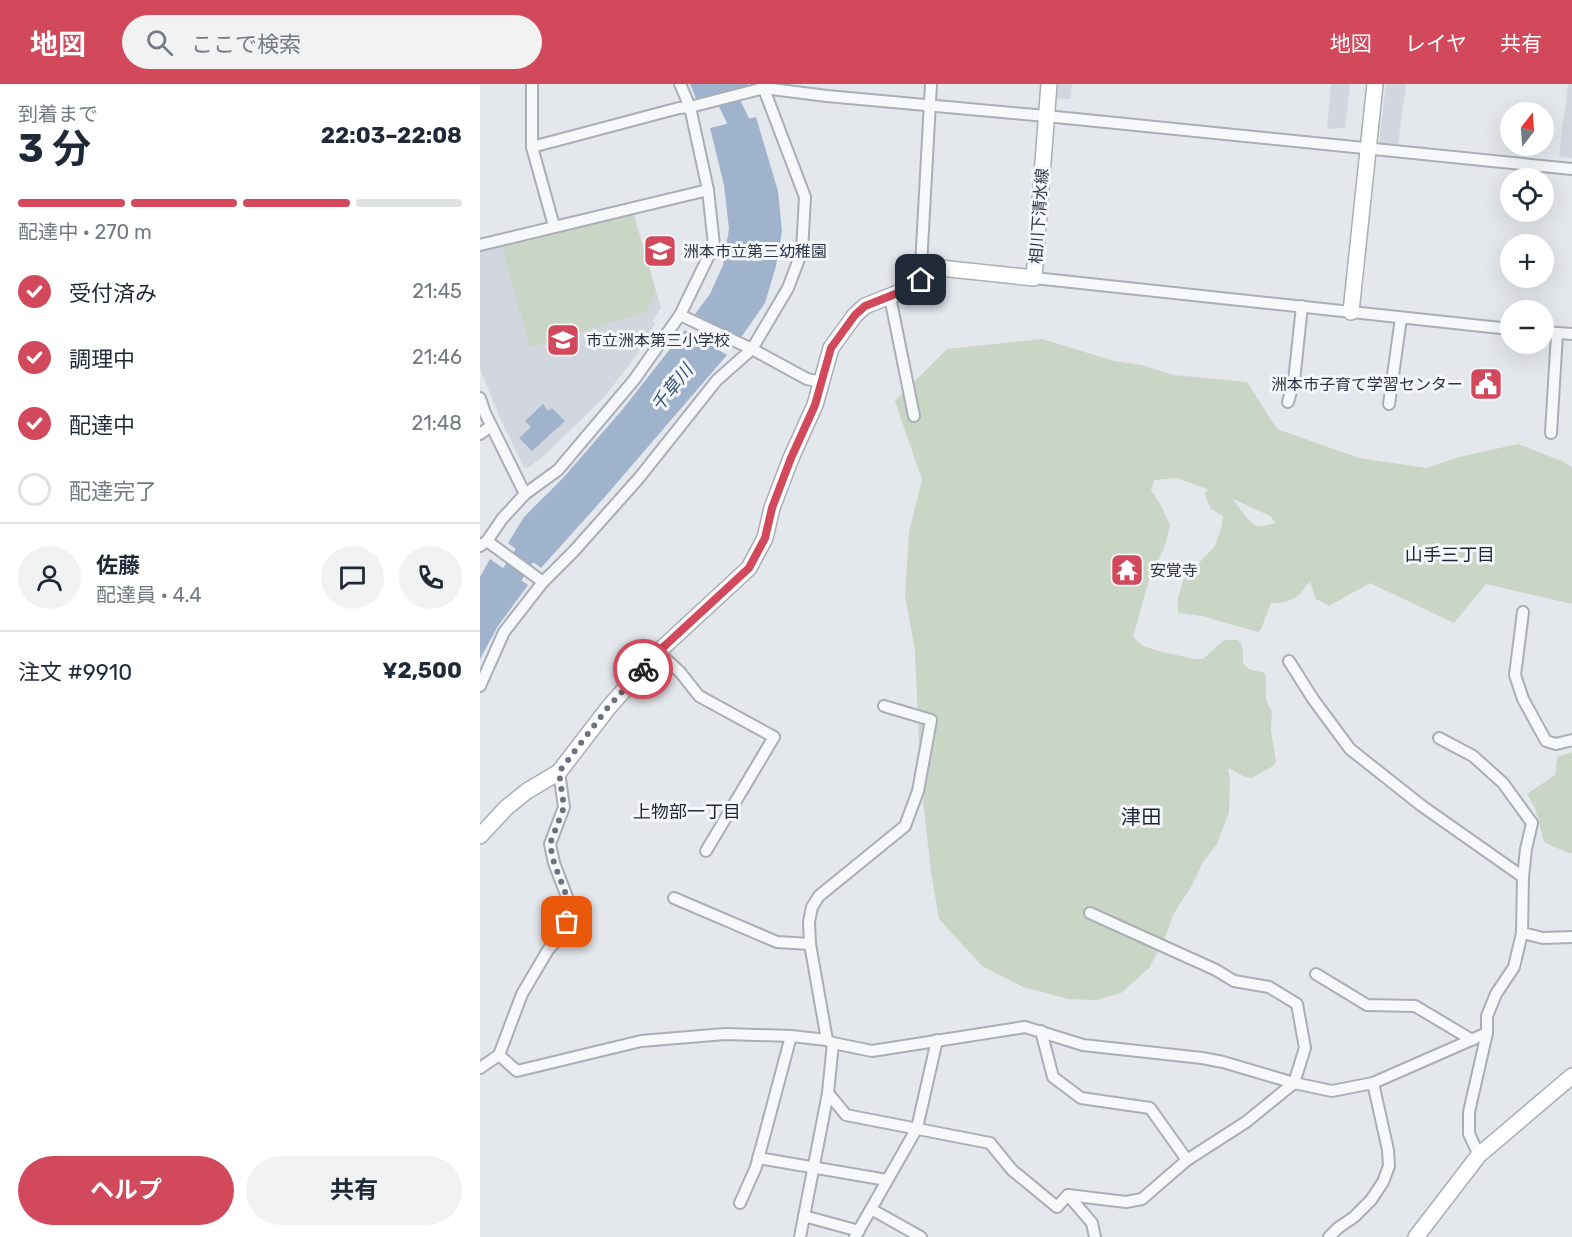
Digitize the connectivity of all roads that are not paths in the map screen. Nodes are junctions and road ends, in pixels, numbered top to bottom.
1 (532, 84) edge
2 (680, 84) edge
3 (931, 84) edge
4 (1049, 84) edge
5 (1375, 84) edge
6 (763, 86) edge
7 (929, 105) junction
8 (690, 107) junction
9 (1046, 116) junction
10 (532, 147) junction
11 (1368, 148) junction
12 (1572, 170) edge
13 (708, 190) junction
14 (554, 226) junction
15 (480, 245) edge
16 (921, 266) junction
17 (1034, 278) junction
18 (890, 297) junction
19 (1302, 306) junction
20 (1351, 312) junction
21 (680, 315) junction
22 (1401, 318) junction
23 (1500, 328) edge
24 (1572, 333) edge
25 (1554, 334) edge
26 (1557, 334) junction
27 (752, 349) junction
28 (821, 382) junction
29 (480, 398) edge
30 (1288, 402) dead end
31 (1389, 404) dead end
32 (914, 416) dead end
33 (491, 426) junction
34 (1551, 433) dead end
35 (480, 434) edge
36 (525, 494) junction
37 (484, 544) edge
38 (543, 582) junction
39 (1523, 612) dead end
40 (658, 652) junction
41 (1289, 661) dead end
42 (480, 686) edge
43 (884, 706) dead end
44 (1439, 738) dead end
45 (1572, 740) edge
46 (559, 772) junction
47 (480, 836) edge
48 (706, 851) dead end
49 (1523, 877) junction
50 (674, 898) dead end
51 (1090, 913) dead end
52 (1522, 933) junction
53 (1572, 937) edge
54 (810, 944) junction
55 (1316, 974) dead end
56 (1041, 1031) junction
57 (1488, 1033) junction
58 (791, 1036) junction
59 (937, 1040) junction
60 (1472, 1040) junction
61 (830, 1042) junction
62 (499, 1055) junction
63 (480, 1068) edge
64 (1572, 1076) edge
65 (1294, 1083) junction
66 (1374, 1083) junction
67 (828, 1093) junction
68 (917, 1128) junction
69 (1479, 1155) junction
70 (758, 1158) junction
71 (1187, 1160) junction
72 (813, 1168) junction
73 (887, 1180) junction
74 (1068, 1195) junction
75 (740, 1203) dead end
76 (871, 1209) junction
77 (804, 1216) junction
78 (857, 1234) edge
79 (800, 1237) edge
80 (921, 1237) edge
81 (1095, 1237) edge
82 (1329, 1237) edge
83 (1416, 1237) edge

1 - 10 street
2 - 8 street
3 - 7 street
4 - 9 main road, 相川下清水線
5 - 11 main road
6 - 7 street
6 - 8 street
6 - 27 street
7 - 9 street
7 - 16 street
8 - 10 street
8 - 13 street
9 - 11 street
9 - 17 main road, 相川下清水線
10 - 14 street
11 - 12 street
11 - 20 main road
13 - 14 street
13 - 21 street
14 - 15 street
16 - 17 main road, 相川下清水線
16 - 18 main road
17 - 19 street
18 - 28 main road
18 - 32 street
19 - 20 street
19 - 30 street
20 - 22 street
21 - 27 street
21 - 36 street
22 - 23 street
22 - 31 street
24 - 26 street
25 - 26 street
26 - 34 street
27 - 28 street
27 - 38 street
28 - 40 main road
29 - 33 street
33 - 35 street
33 - 36 street
36 - 37 street
37 - 38 street
38 - 42 street
39 - 45 street
40 - 46 main road
40 - 48 street
41 - 49 street
43 - 54 street
44 - 49 street
46 - 47 main road
46 - 62 street
49 - 52 street
50 - 54 street
51 - 65 street
52 - 53 street
52 - 57 street
54 - 61 street
55 - 60 street
56 - 59 street
56 - 65 street
56 - 71 street
57 - 60 street
57 - 69 street
58 - 61 street
58 - 62 street
58 - 70 street
59 - 61 street
59 - 68 street
60 - 66 street
61 - 67 street
62 - 63 street
64 - 69 main road
65 - 66 street
65 - 71 street
66 - 82 street
67 - 68 street
67 - 72 street
68 - 73 street
68 - 74 street
69 - 83 main road
70 - 72 street
70 - 75 street
71 - 74 street
72 - 73 street
72 - 77 street
73 - 76 street
74 - 81 street
76 - 78 street
76 - 80 street
77 - 78 street
77 - 79 street

